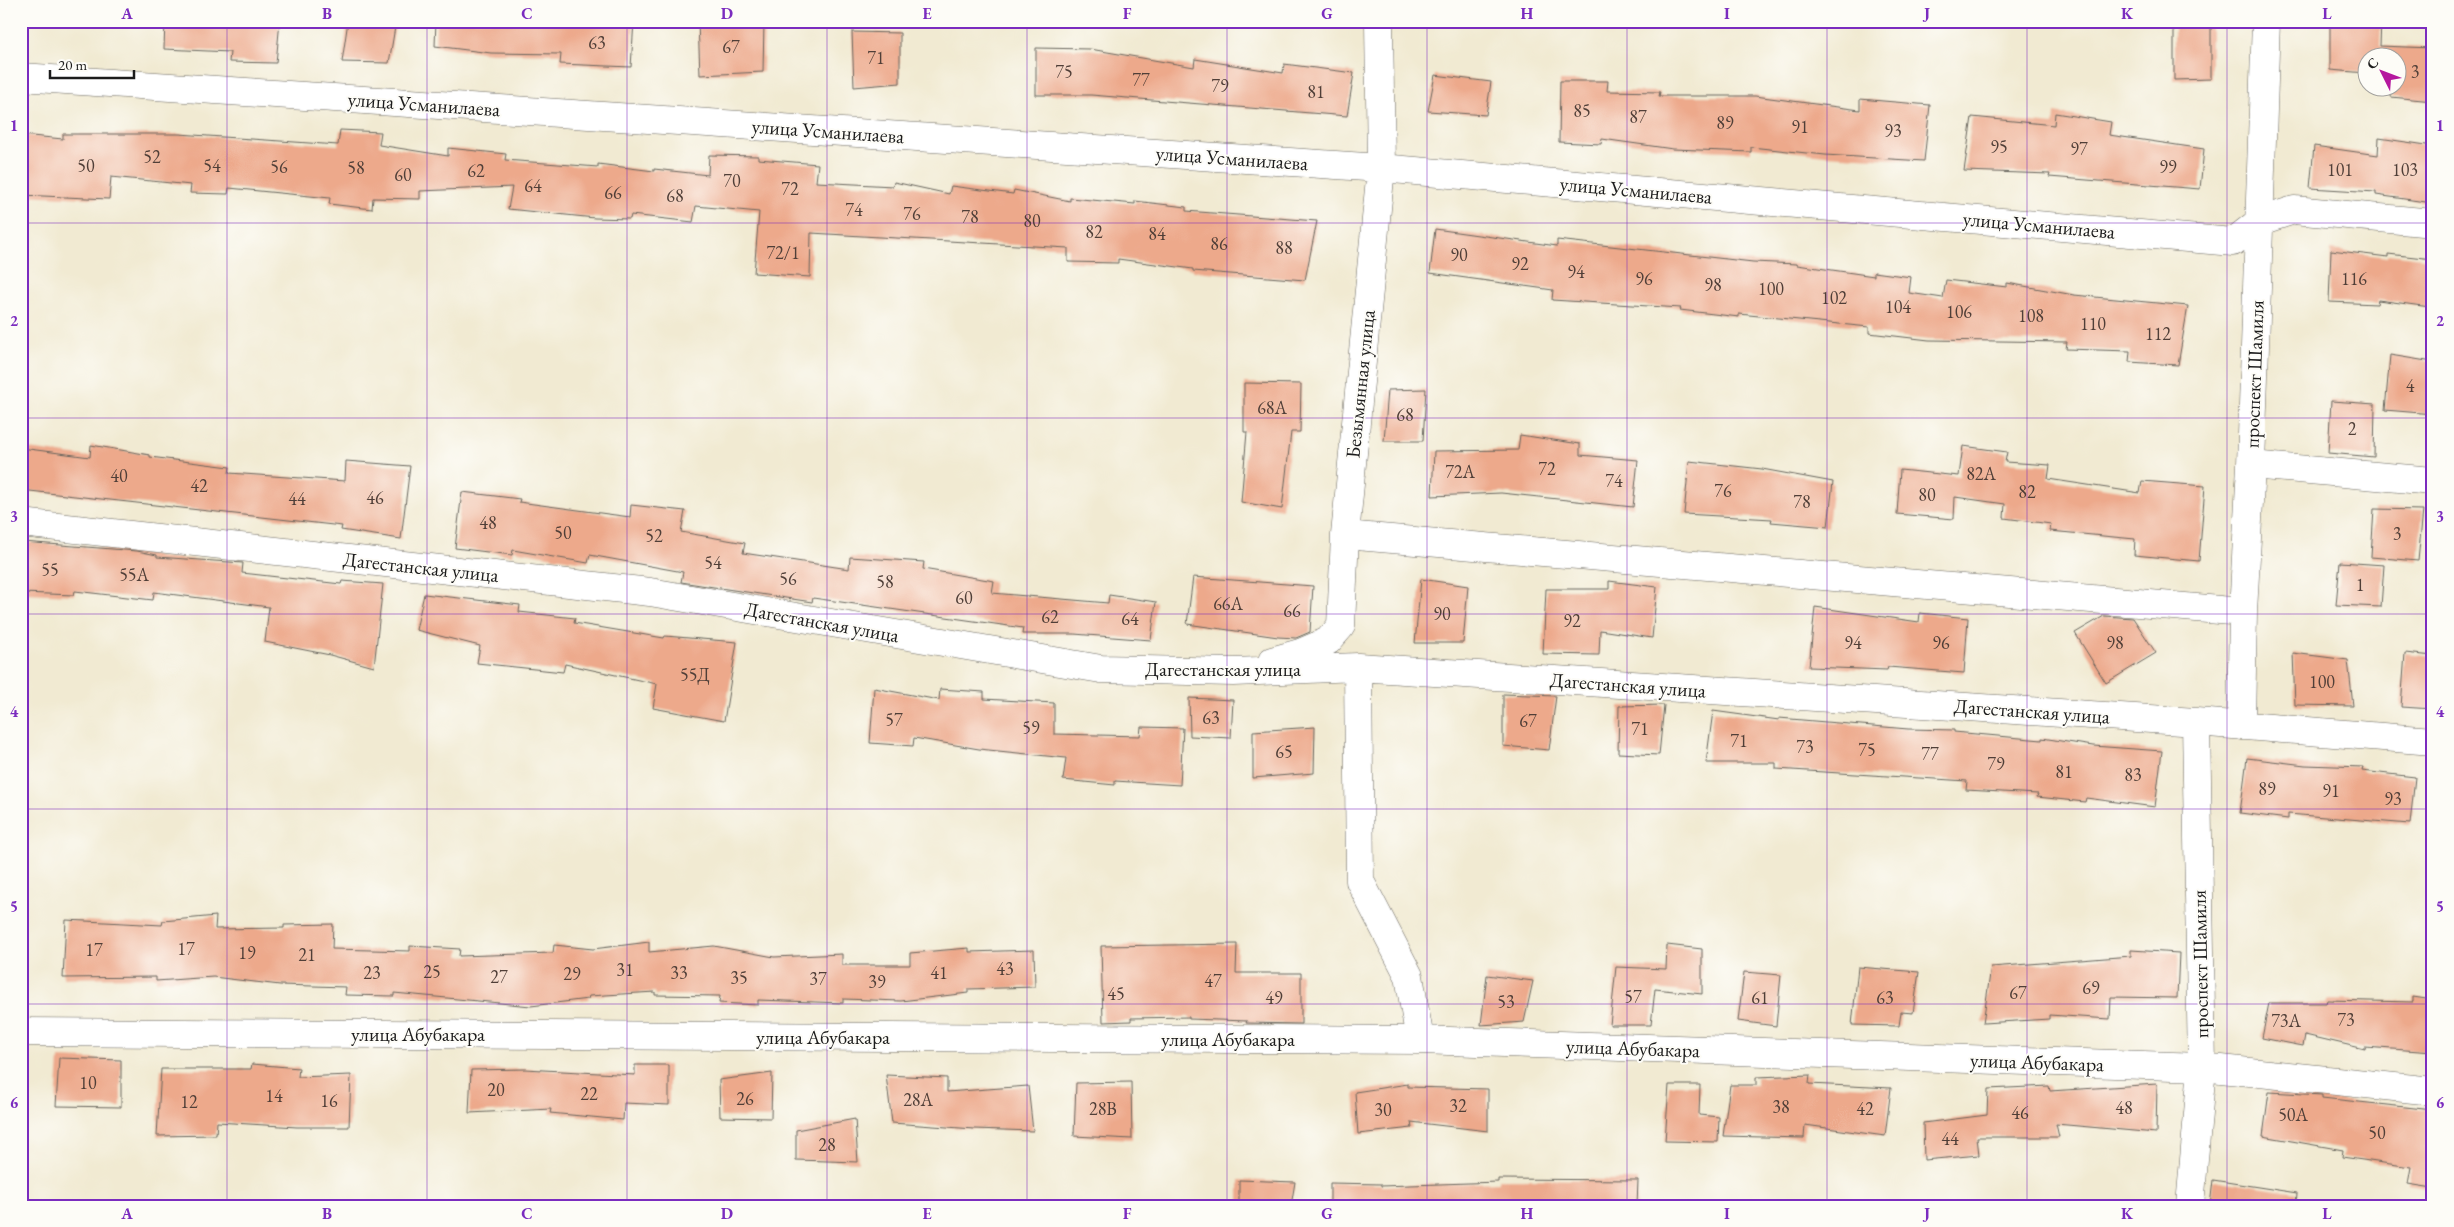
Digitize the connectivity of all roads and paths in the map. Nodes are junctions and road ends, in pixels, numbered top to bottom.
1 (1380, 21) edge
2 (2266, 21) edge
3 (21, 77) edge
4 (1381, 168) junction
5 (2260, 221) junction
6 (2433, 224) edge
7 (2251, 465) junction
8 (2433, 481) edge
9 (21, 523) edge
10 (1345, 535) junction
11 (2243, 612) junction
12 (1358, 667) junction
13 (1233, 672) junction
14 (2196, 722) junction
15 (2241, 726) junction
16 (2433, 741) edge
17 (21, 1032) edge
18 (1420, 1040) junction
19 (2202, 1067) junction
20 (2433, 1091) edge
21 (2190, 1206) edge

1 - 4 street, Безымянная улица
2 - 5 street, проспект Шамиля
3 - 4 street, улица Усманилаева
4 - 5 street, улица Усманилаева
4 - 10 street, Безымянная улица
5 - 6 street, улица Усманилаева
5 - 7 street, проспект Шамиля
7 - 8 street
7 - 11 street, проспект Шамиля
9 - 13 street, Дагестанская улица
10 - 11 street
10 - 13 street, Безымянная улица
11 - 15 street, проспект Шамиля
12 - 13 street, Дагестанская улица
12 - 14 street, Дагестанская улица
12 - 18 street
14 - 15 street, Дагестанская улица
14 - 19 street, проспект Шамиля
15 - 16 street, Дагестанская улица
17 - 18 street, улица Абубакара
18 - 19 street, улица Абубакара
19 - 20 street, улица Абубакара
19 - 21 street, проспект Шамиля

